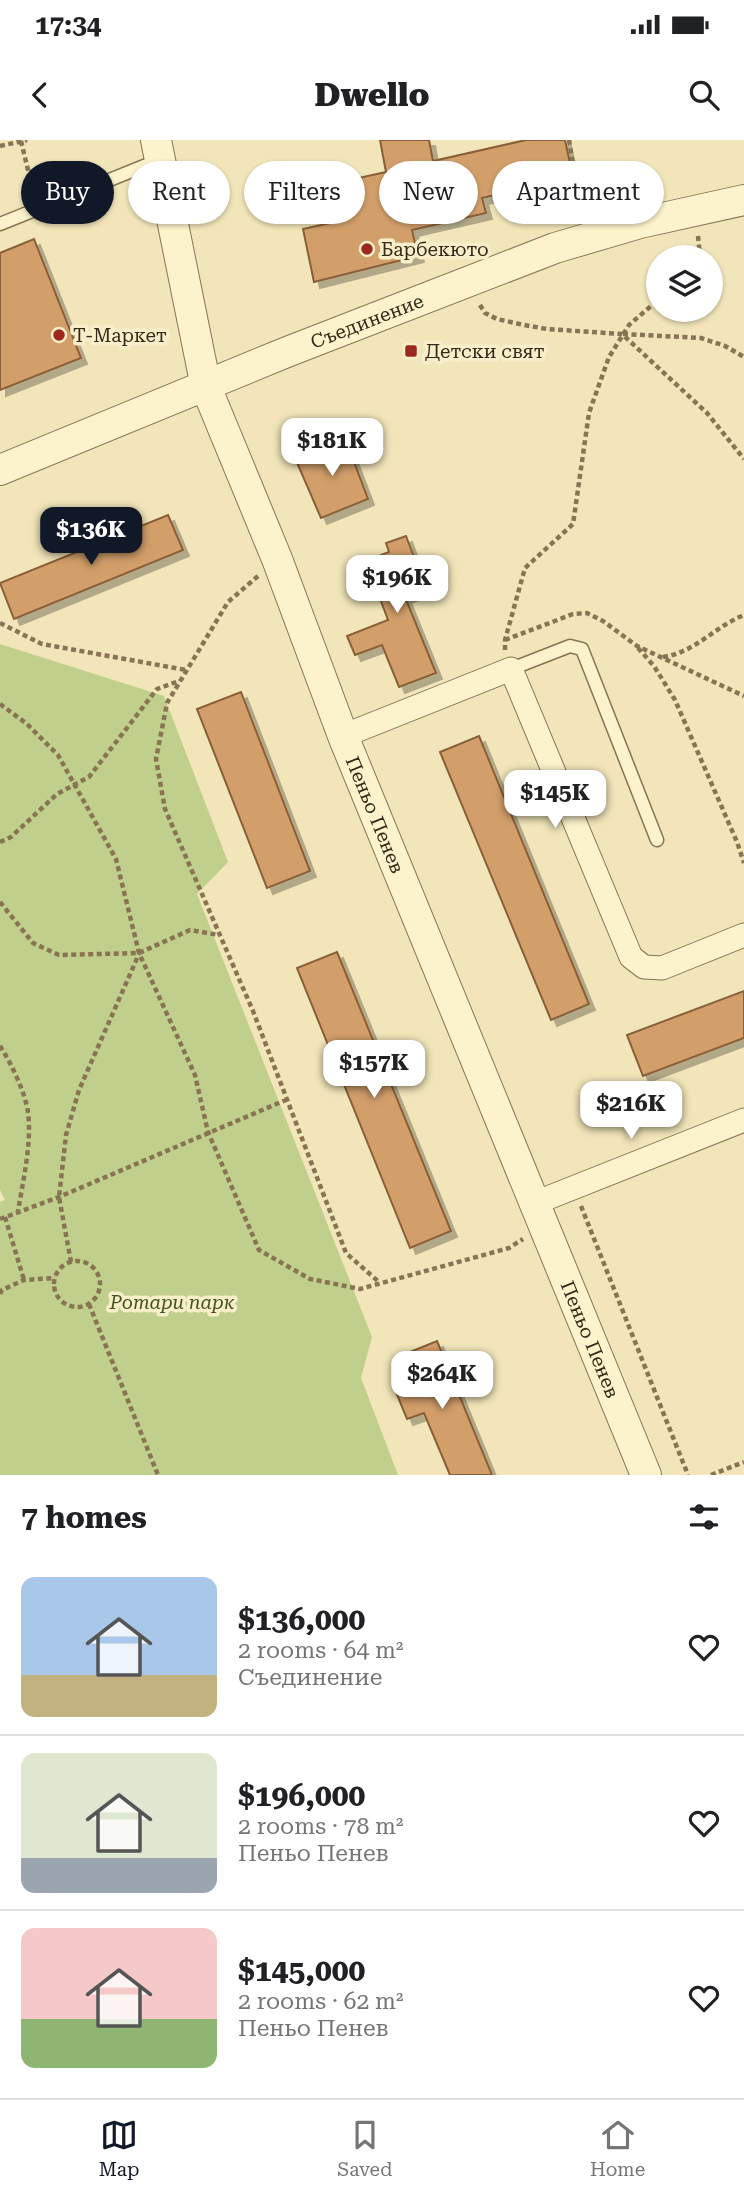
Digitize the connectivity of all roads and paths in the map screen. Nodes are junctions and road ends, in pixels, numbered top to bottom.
1 (569, 140) edge
2 (24, 141) edge
3 (0, 146) edge
4 (158, 150) edge
5 (28, 161) edge
6 (114, 172) edge
7 (744, 201) edge
8 (21, 216) edge
9 (0, 224) edge
10 (585, 239) junction
11 (467, 281) junction
12 (646, 310) edge
13 (622, 334) junction
14 (744, 357) edge
15 (206, 387) junction
16 (744, 459) edge
17 (0, 470) edge
18 (277, 559) junction
19 (744, 615) edge
20 (1, 624) edge
21 (505, 640) junction
22 (637, 646) junction
23 (663, 657) junction
24 (511, 669) junction
25 (186, 670) junction
26 (180, 681) junction
27 (744, 696) edge
28 (0, 704) edge
29 (343, 736) junction
30 (75, 784) junction
31 (657, 840) dead end
32 (0, 842) edge
33 (744, 863) edge
34 (0, 902) edge
35 (220, 935) junction
36 (744, 935) edge
37 (139, 953) junction
38 (0, 1046) edge
39 (288, 1099) junction
40 (744, 1120) edge
41 (208, 1132) junction
42 (573, 1187) junction
43 (59, 1197) junction
44 (18, 1212) junction
45 (540, 1215) junction
46 (2, 1218) edge
47 (71, 1262) junction
48 (54, 1278) junction
49 (24, 1280) junction
50 (380, 1283) junction
51 (0, 1294) edge
52 (89, 1304) junction
53 (744, 1462) edge
54 (158, 1475) edge
55 (646, 1475) edge
56 (688, 1475) edge
57 (711, 1475) edge

1 - 10 path
2 - 3 path
2 - 5 path
4 - 6 lane
4 - 15 street, Пеньо Пенев
7 - 10 street, Съединение
8 - 9 lane
10 - 11 street, Съединение
11 - 13 path
11 - 15 street, Съединение
12 - 13 path
13 - 14 path
13 - 16 path
13 - 21 path
15 - 17 street, Съединение
15 - 18 street, Пеньо Пенев
18 - 25 path
18 - 29 street, Пеньо Пенев
19 - 23 path
20 - 25 path
21 - 22 path
21 - 24 path
22 - 23 path
22 - 33 path
23 - 27 path
24 - 29 street
24 - 31 lane
24 - 36 street
25 - 26 path
26 - 30 path
26 - 35 path
28 - 30 path
29 - 45 street, Пеньо Пенев
30 - 32 path
30 - 37 path
34 - 37 path
35 - 37 path
35 - 39 path
37 - 41 path
37 - 43 path
38 - 44 path
39 - 41 path
39 - 50 path
40 - 42 street
41 - 43 path
41 - 50 path
42 - 45 street
42 - 56 path
43 - 44 path
43 - 47 path
44 - 46 path
45 - 50 path
45 - 55 street, Пеньо Пенев
46 - 49 path
47 - 48 path
47 - 52 path
48 - 49 path
48 - 52 path
49 - 51 path
52 - 54 path
53 - 57 path

